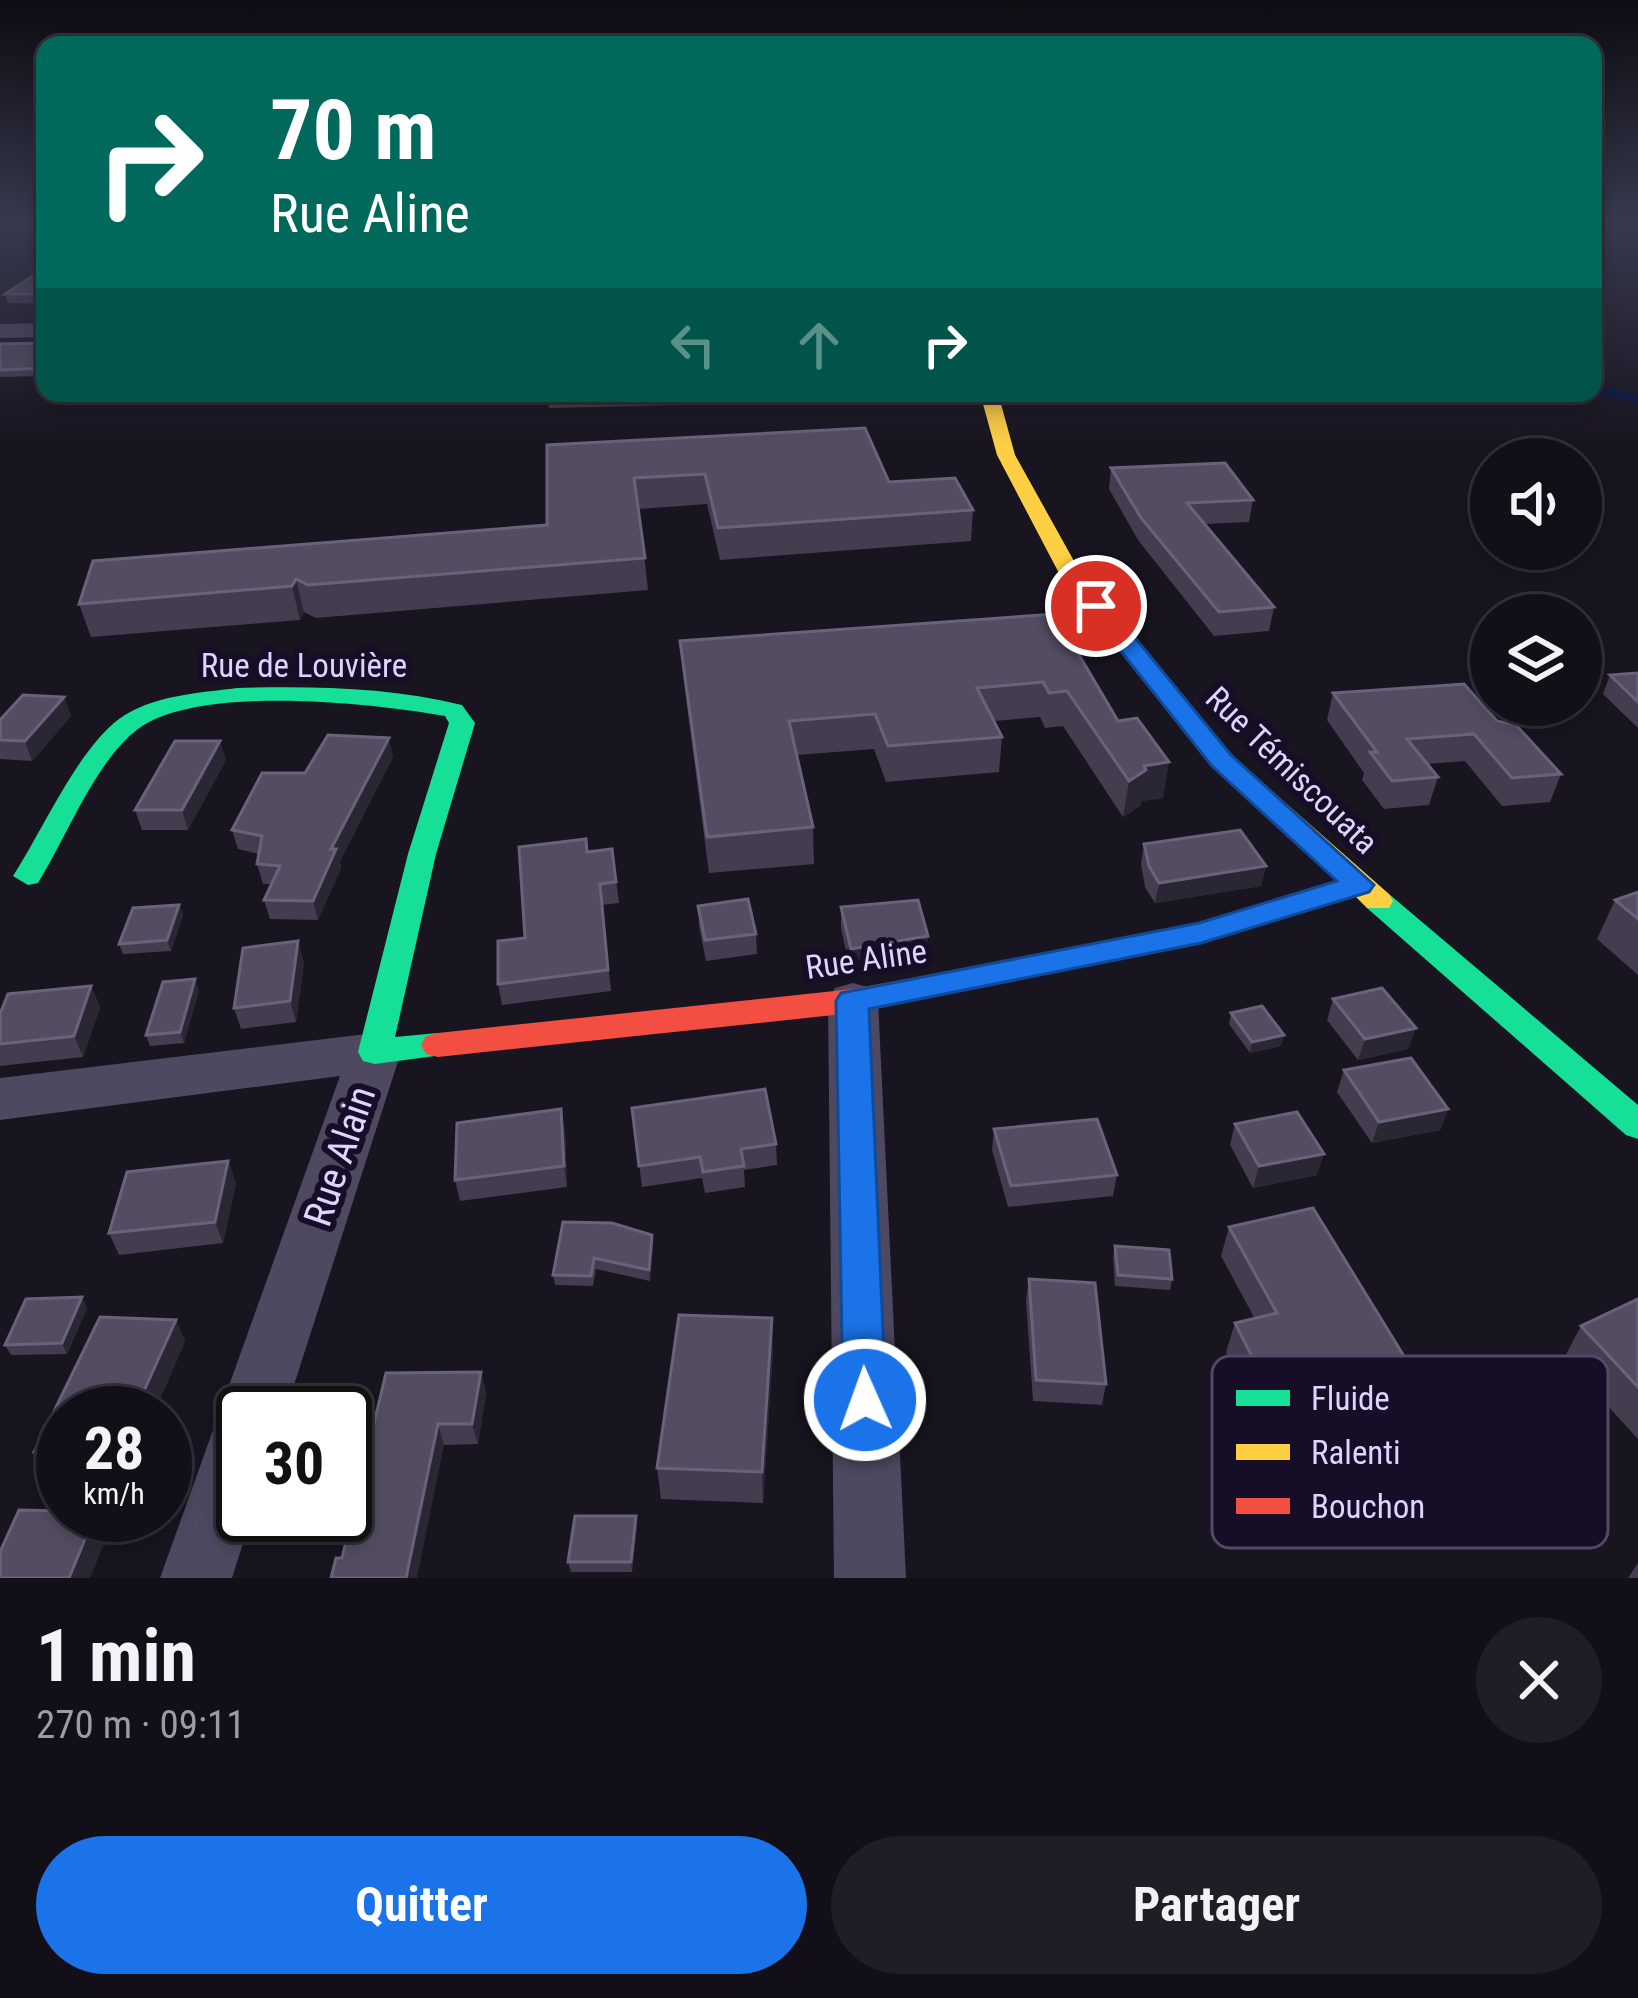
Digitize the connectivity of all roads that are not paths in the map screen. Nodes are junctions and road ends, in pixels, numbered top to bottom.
1 (36, 330) edge
2 (0, 331) edge
3 (992, 402) edge
4 (28, 876) dead end
5 (1359, 885) junction
6 (853, 1001) junction
7 (375, 1052) junction
8 (0, 1099) edge
9 (1638, 1125) edge
10 (261, 1386) edge
11 (216, 1519) edge
12 (196, 1578) edge
13 (870, 1578) edge

1 - 2 street
3 - 5 street, Rue Témiscouata
4 - 7 street, Rue de Louvière
5 - 6 street, Rue Aline
5 - 9 street, Rue Témiscouata
6 - 7 street, Rue Aline
6 - 13 street
7 - 8 street, Rue Alain
7 - 10 street, Rue Alain
11 - 12 street

